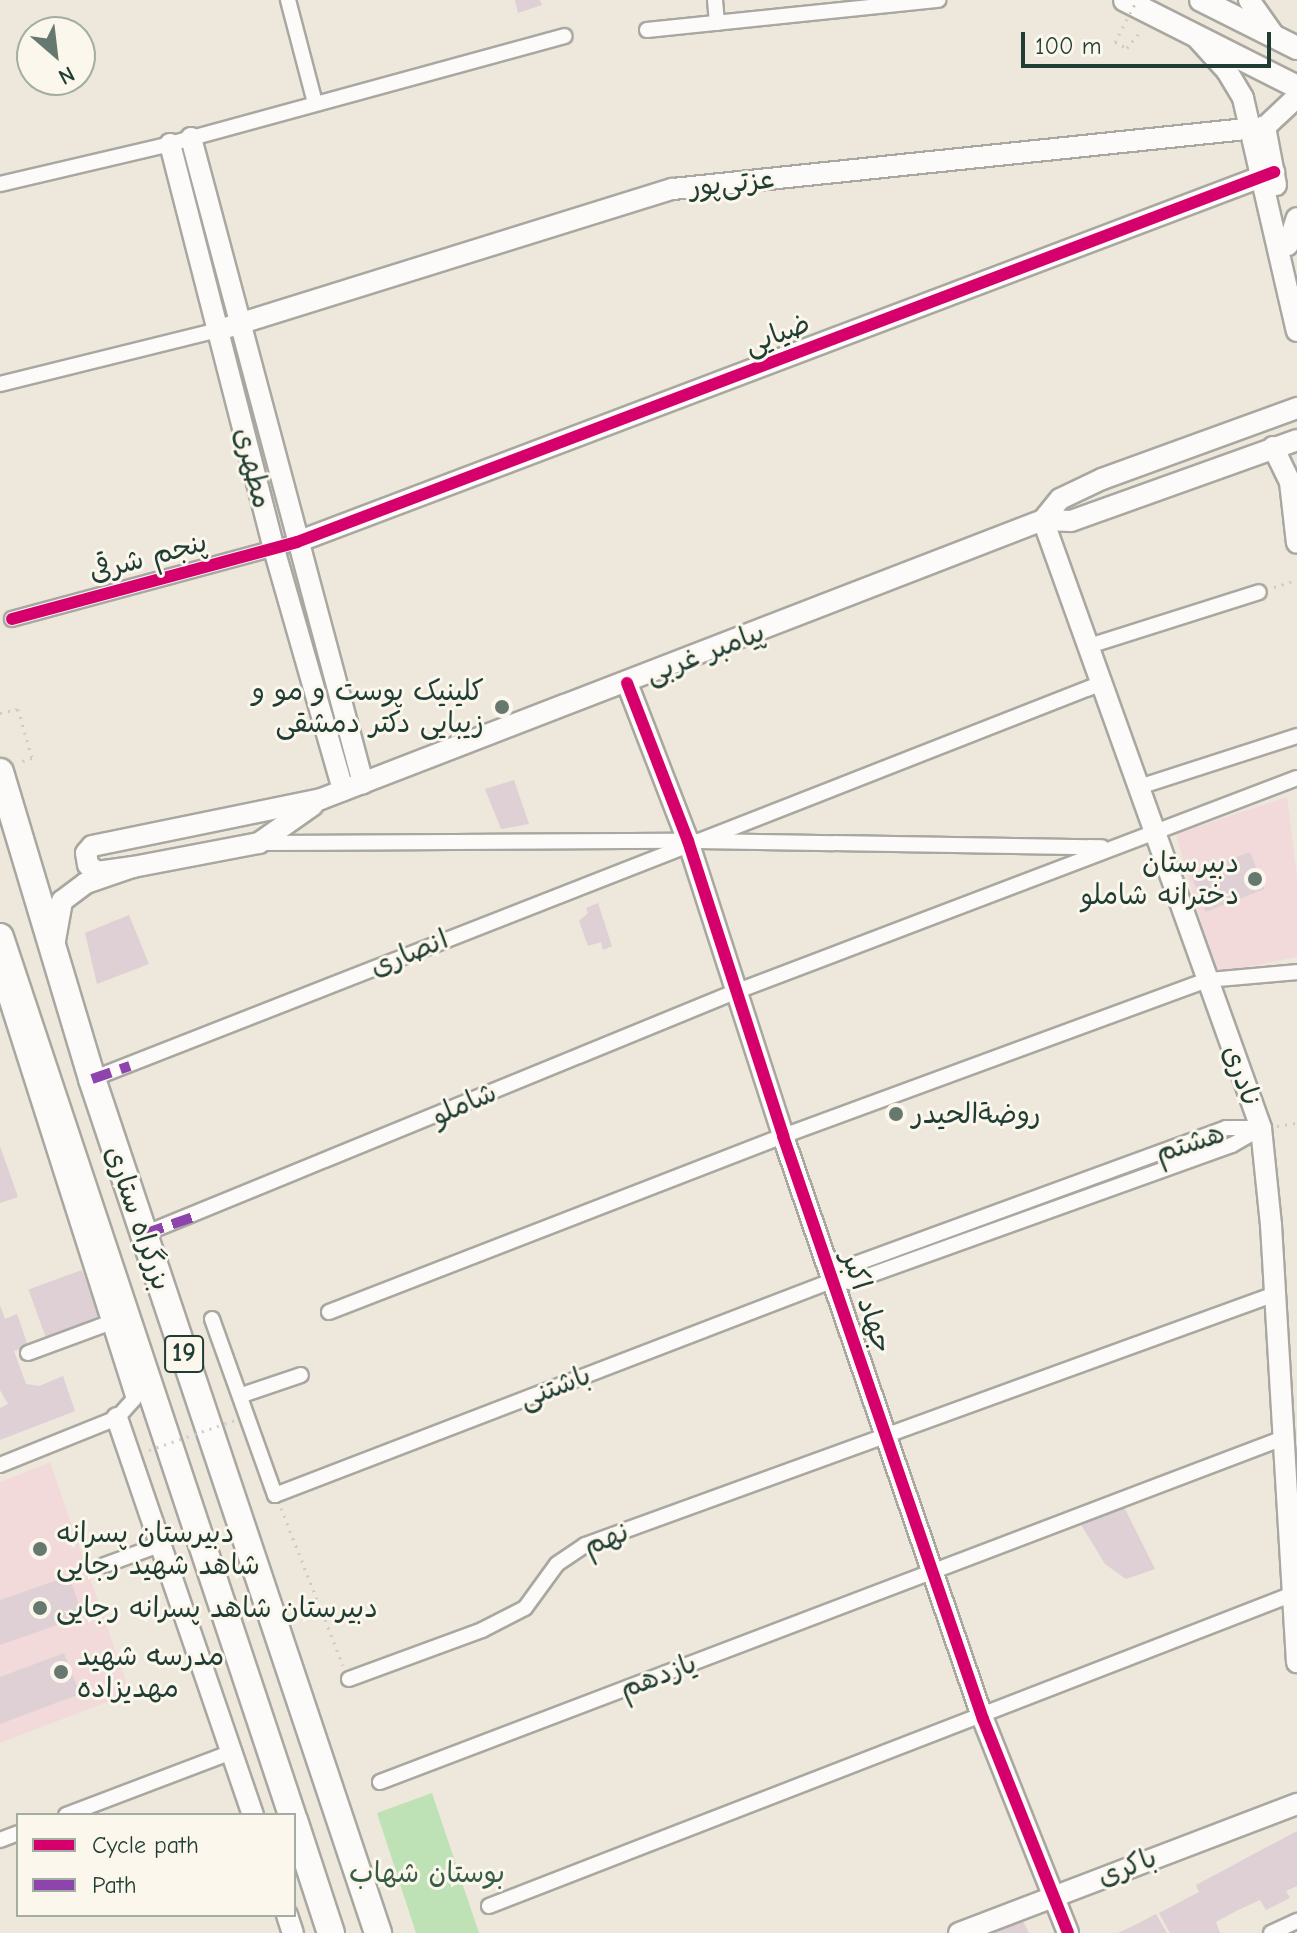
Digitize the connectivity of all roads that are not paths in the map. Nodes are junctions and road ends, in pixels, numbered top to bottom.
1 (288, 0) edge
2 (715, 0) edge
3 (938, 0) edge
4 (1125, 0) edge
5 (1201, 0) edge
6 (1249, 0) edge
7 (717, 23) junction
8 (647, 30) dead end
9 (564, 36) dead end
10 (1275, 37) junction
11 (1198, 39) junction
12 (1297, 48) edge
13 (1297, 87) edge
14 (1297, 97) edge
15 (315, 103) junction
16 (1257, 128) junction
17 (191, 138) junction
18 (170, 144) junction
19 (1267, 174) junction
20 (0, 184) edge
21 (1297, 218) edge
22 (1288, 245) junction
23 (1297, 275) edge
24 (243, 324) junction
25 (219, 330) junction
26 (1297, 331) edge
27 (0, 384) edge
28 (1297, 408) edge
29 (1297, 440) edge
30 (1273, 447) junction
31 (1043, 520) junction
32 (297, 542) junction
33 (1297, 543) edge
34 (274, 549) junction
35 (1259, 592) road end
36 (12, 619) dead end
37 (1089, 646) junction
38 (627, 683) junction
39 (1102, 683) junction
40 (1297, 736) edge
41 (0, 772) edge
42 (1297, 778) edge
43 (353, 786) junction
44 (1139, 787) junction
45 (321, 799) junction
46 (1154, 830) junction
47 (688, 841) junction
48 (259, 843) junction
49 (1110, 847) junction
50 (133, 867) junction
51 (3, 945) edge
52 (53, 950) junction
53 (1297, 972) edge
54 (1208, 980) junction
55 (735, 992) junction
56 (92, 1079) junction
57 (1261, 1128) junction
58 (783, 1136) junction
59 (144, 1234) junction
60 (834, 1280) junction
61 (1275, 1294) junction
62 (329, 1312) dead end
63 (212, 1319) dead end
64 (109, 1323) junction
65 (28, 1353) dead end
66 (301, 1375) dead end
67 (242, 1395) junction
68 (1290, 1409) edge
69 (117, 1418) junction
70 (887, 1434) junction
71 (1283, 1438) junction
72 (1, 1465) edge
73 (162, 1544) junction
74 (105, 1565) dead end
75 (935, 1570) junction
76 (1293, 1594) junction
77 (1297, 1662) edge
78 (349, 1679) road end
79 (983, 1719) junction
80 (232, 1752) junction
81 (380, 1782) dead end
82 (1297, 1804) edge
83 (71, 1813) edge
84 (252, 1813) edge
85 (291, 1813) edge
86 (296, 1827) edge
87 (1050, 1897) junction
88 (489, 1906) dead end
89 (1297, 1921) edge
90 (331, 1933) edge
91 (378, 1933) edge
92 (959, 1933) edge
93 (1068, 1933) edge
94 (1271, 1933) edge

1 - 15 street
2 - 7 street
3 - 7 street
4 - 11 main road
5 - 10 main road
6 - 10 street
7 - 8 street
9 - 15 street
10 - 12 main road
11 - 13 main road
11 - 16 street
14 - 16 street
15 - 17 street
16 - 19 street
16 - 24 street, عزتی‌پور
17 - 18 street
17 - 24 street, مطهری
18 - 20 street
18 - 25 street, مطهری
19 - 22 street
19 - 26 street
19 - 32 street, ضیایی
21 - 22 street
22 - 23 street
24 - 25 street, عزتی‌پور
24 - 32 street, مطهری
25 - 27 street
25 - 34 street, مطهری
28 - 31 street, پیامبر غربی
29 - 30 street, پیامبر غربی
30 - 31 street, پیامبر غربی
30 - 33 street
31 - 37 street, نادری
31 - 38 street, پیامبر غربی
32 - 34 street, پنجم شرقی
32 - 43 street, مطهری
34 - 36 street, پنجم شرقی
34 - 43 street, مطهری
35 - 37 street
37 - 39 street, نادری
38 - 43 street, پیامبر غربی
38 - 47 street, جهاد اکبر
39 - 44 street, نادری
39 - 47 street, انصاری
40 - 44 street
41 - 52 highway, بزرگراه ستاری / 19
42 - 46 street, شاملو
43 - 45 street, پیامبر غربی
44 - 46 street, نادری
45 - 48 street, پیامبر غربی
45 - 50 street, پیامبر غربی
46 - 49 street, شاملو
46 - 54 street, نادری
47 - 48 street
47 - 49 street
47 - 55 street, جهاد اکبر
47 - 56 street, انصاری
48 - 50 street, پیامبر غربی
49 - 55 street, شاملو
50 - 52 street, پیامبر غربی
51 - 64 street
51 - 85 highway, بزرگراه ستاری / 19
52 - 56 highway, بزرگراه ستاری / 19
53 - 54 street
54 - 57 street, نادری
54 - 58 street
55 - 58 street, جهاد اکبر
55 - 59 street, شاملو
56 - 59 highway, بزرگراه ستاری / 19
57 - 60 street, هشتم
57 - 61 street, نادری
58 - 60 street, جهاد اکبر
58 - 62 street
59 - 91 highway, بزرگراه ستاری / 19
60 - 67 street, باشتنی
60 - 70 street, جهاد اکبر
61 - 68 street, نادری
61 - 70 street, نهم
63 - 67 street
64 - 65 street
64 - 69 street
66 - 67 street
68 - 71 street, نادری
69 - 72 street
69 - 73 street
70 - 75 street, جهاد اکبر
70 - 78 street, نهم
71 - 75 street, یازدهم
71 - 76 street, نادری
73 - 74 street
73 - 80 street
75 - 79 street, جهاد اکبر
75 - 81 street, یازدهم
76 - 77 street, نادری
76 - 79 street
79 - 87 street, جهاد اکبر
79 - 88 street
80 - 83 street
80 - 84 street
82 - 87 street, باکری
86 - 90 highway, بزرگراه ستاری / 19
87 - 92 street, باکری
87 - 93 street, جهاد اکبر
89 - 94 street

